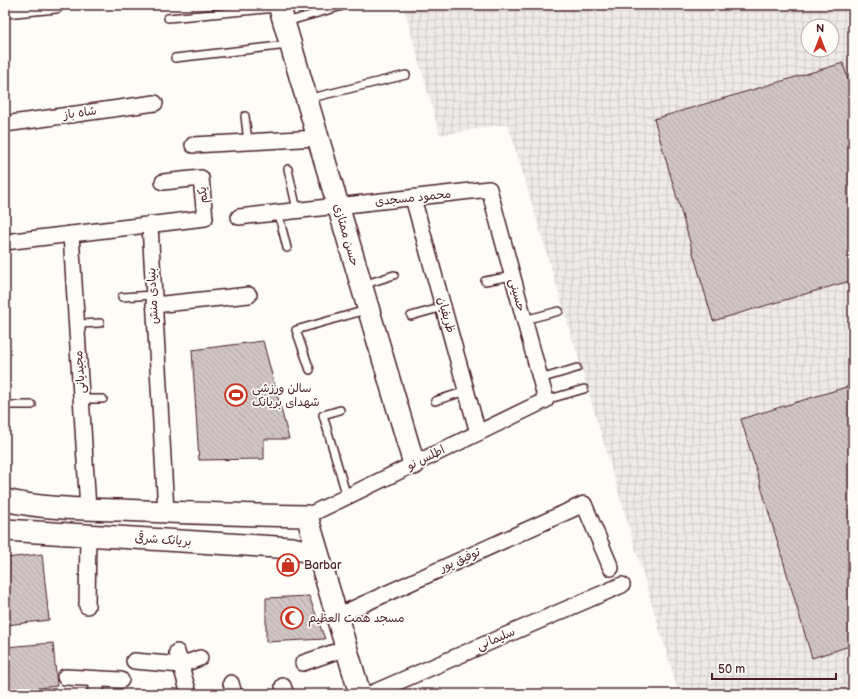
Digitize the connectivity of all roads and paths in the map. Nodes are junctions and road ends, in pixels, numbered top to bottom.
1 (56, 5) edge
2 (346, 5) edge
3 (5, 10) edge
4 (281, 12) edge
5 (168, 18) dead end
6 (291, 44) junction
7 (175, 58) dead end
8 (406, 75) dead end
9 (307, 99) junction
10 (155, 103) dead end
11 (245, 116) dead end
12 (5, 124) edge
13 (318, 138) junction
14 (248, 142) junction
15 (193, 145) dead end
16 (288, 169) dead end
17 (163, 182) dead end
18 (489, 190) joint
19 (413, 198) junction
20 (338, 206) junction
21 (297, 210) junction
22 (278, 212) junction
23 (239, 217) dead end
24 (150, 225) junction
25 (71, 234) junction
26 (5, 242) edge
27 (287, 248) dead end
28 (394, 275) dead end
29 (512, 276) junction
30 (485, 281) dead end
31 (361, 285) junction
32 (249, 295) dead end
33 (122, 298) dead end
34 (154, 300) junction
35 (443, 306) junction
36 (368, 310) junction
37 (559, 311) dead end
38 (411, 316) dead end
39 (524, 320) junction
40 (100, 323) dead end
41 (77, 324) junction
42 (577, 368) dead end
43 (310, 370) dead end
44 (540, 379) junction
45 (584, 389) dead end
46 (466, 391) junction
47 (82, 399) junction
48 (103, 399) dead end
49 (546, 400) junction
50 (435, 401) dead end
51 (5, 405) edge
52 (32, 405) dead end
53 (340, 410) dead end
54 (478, 433) junction
55 (414, 464) junction
56 (347, 497) junction
57 (5, 500) edge
58 (88, 509) junction
59 (166, 512) junction
60 (307, 516) junction
61 (5, 530) edge
62 (88, 534) junction
63 (319, 558) junction
64 (611, 568) dead end
65 (622, 585) dead end
66 (87, 606) dead end
67 (337, 616) junction
68 (346, 648) junction
69 (179, 658) junction
70 (200, 658) dead end
71 (134, 662) dead end
72 (303, 663) dead end
73 (65, 677) dead end
74 (96, 678) junction
75 (121, 680) dead end
76 (96, 694) edge
77 (188, 694) edge
78 (360, 694) edge
79 (370, 694) edge

1 - 3 street
2 - 4 lane
4 - 5 lane
4 - 6 street, حسن ممتازی
6 - 7 lane
6 - 9 street, حسن ممتازی
8 - 9 lane
9 - 13 street, حسن ممتازی
10 - 12 street, شاه باز
11 - 14 lane
13 - 14 street
13 - 20 street, حسن ممتازی
14 - 15 street
16 - 21 lane
17 - 24 street, یکم
18 - 19 street, محمود مسجدی
18 - 29 street, حسینی
19 - 20 street, محمود مسجدی
19 - 35 street, ظریفیان
20 - 21 street, محمود مسجدی
20 - 31 street, حسن ممتازی
21 - 22 street, محمود مسجدی
22 - 23 street, محمود مسجدی
22 - 27 lane
24 - 25 street
24 - 34 street, بنیادی منش
25 - 26 street
25 - 41 street, مجیدیانی
28 - 31 lane
29 - 30 lane
29 - 39 street, حسینی
31 - 36 street, حسن ممتازی
32 - 34 street
33 - 34 lane
34 - 59 street, بنیادی منش
35 - 38 lane
35 - 46 street, ظریفیان
36 - 43 lane
36 - 55 street, حسن ممتازی
37 - 39 lane
39 - 44 street, حسینی
40 - 41 lane
41 - 47 street, مجیدیانی
42 - 44 lane
44 - 49 street, حسینی
45 - 49 lane
46 - 50 lane
46 - 54 street, ظریفیان
47 - 48 lane
47 - 58 street, مجیدیانی
49 - 54 street, اطلس نو
51 - 52 lane
53 - 56 lane
54 - 55 street, اطلس نو
55 - 56 street, اطلس نو
56 - 60 street, اطلس نو
57 - 58 street
58 - 59 street
59 - 60 street
60 - 63 street
61 - 62 street, بریانک شرقی
62 - 63 street, بریانک شرقی
62 - 66 street
63 - 67 street
64 - 67 street, توفیق پور
65 - 79 street, سلیمانی
67 - 68 street
68 - 72 street
68 - 78 street
69 - 70 street
69 - 71 street
69 - 77 street
73 - 74 street
74 - 75 street
74 - 76 street

